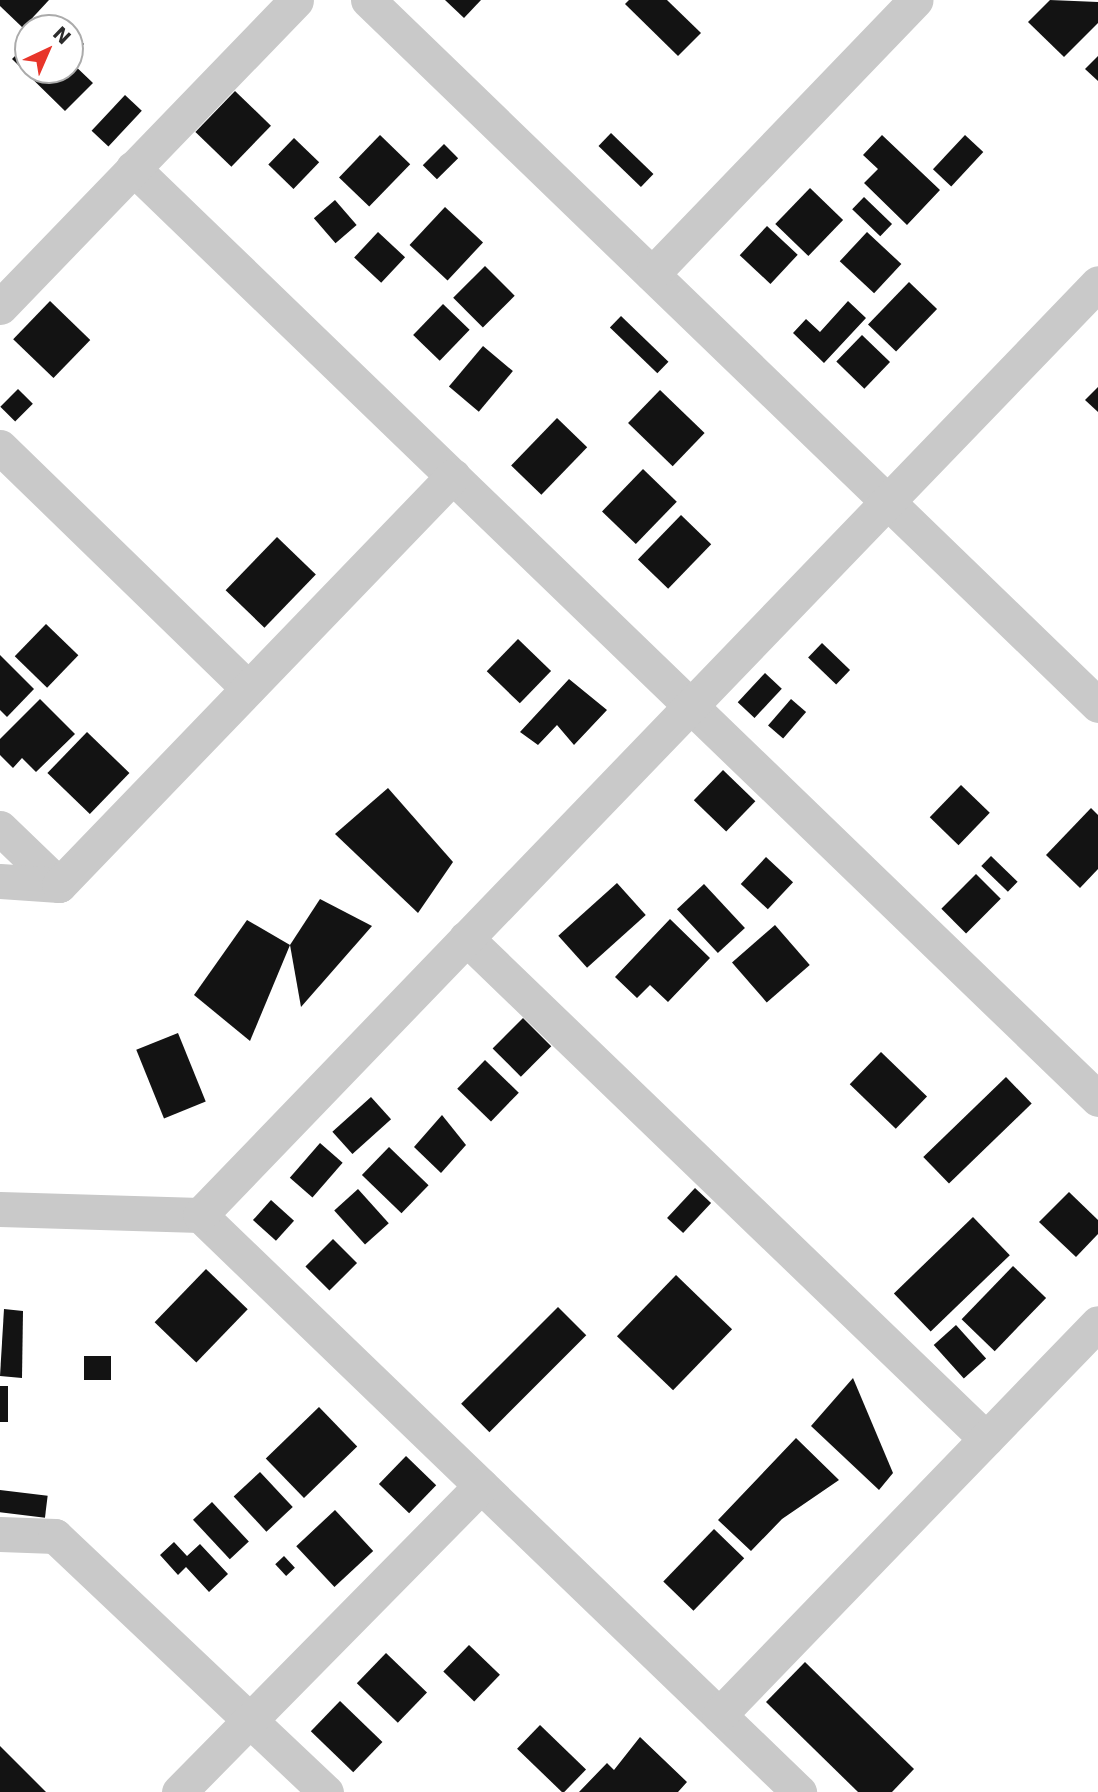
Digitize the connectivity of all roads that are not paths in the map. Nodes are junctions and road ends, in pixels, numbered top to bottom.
1 (296, 0) edge
2 (368, 0) edge
3 (916, 0) edge
4 (133, 168) junction
5 (652, 274) junction
6 (1098, 283) edge
7 (0, 307) edge
8 (0, 447) edge
9 (453, 477) junction
10 (888, 502) junction
11 (248, 688) junction
12 (1098, 705) edge
13 (690, 706) junction
14 (0, 828) edge
15 (0, 881) edge
16 (59, 885) junction
17 (467, 938) junction
18 (1098, 1099) edge
19 (0, 1209) edge
20 (200, 1215) junction
21 (1098, 1323) edge
22 (986, 1439) junction
23 (481, 1486) junction
24 (0, 1534) edge
25 (719, 1715) junction
26 (250, 1720) junction
27 (179, 1792) edge
28 (326, 1792) edge
29 (799, 1792) edge

1 - 4 street
2 - 5 street
3 - 5 street
4 - 7 street
4 - 9 street
5 - 10 street
6 - 10 street
8 - 11 street
9 - 11 street
9 - 13 street
10 - 12 street
10 - 13 street
11 - 16 street
13 - 17 street
13 - 18 street
14 - 16 street
15 - 16 street
17 - 20 street
17 - 22 street
19 - 20 street
20 - 23 street
21 - 22 street
22 - 25 street
23 - 25 street
23 - 26 street
24 - 26 street
25 - 29 street
26 - 27 street
26 - 28 street

